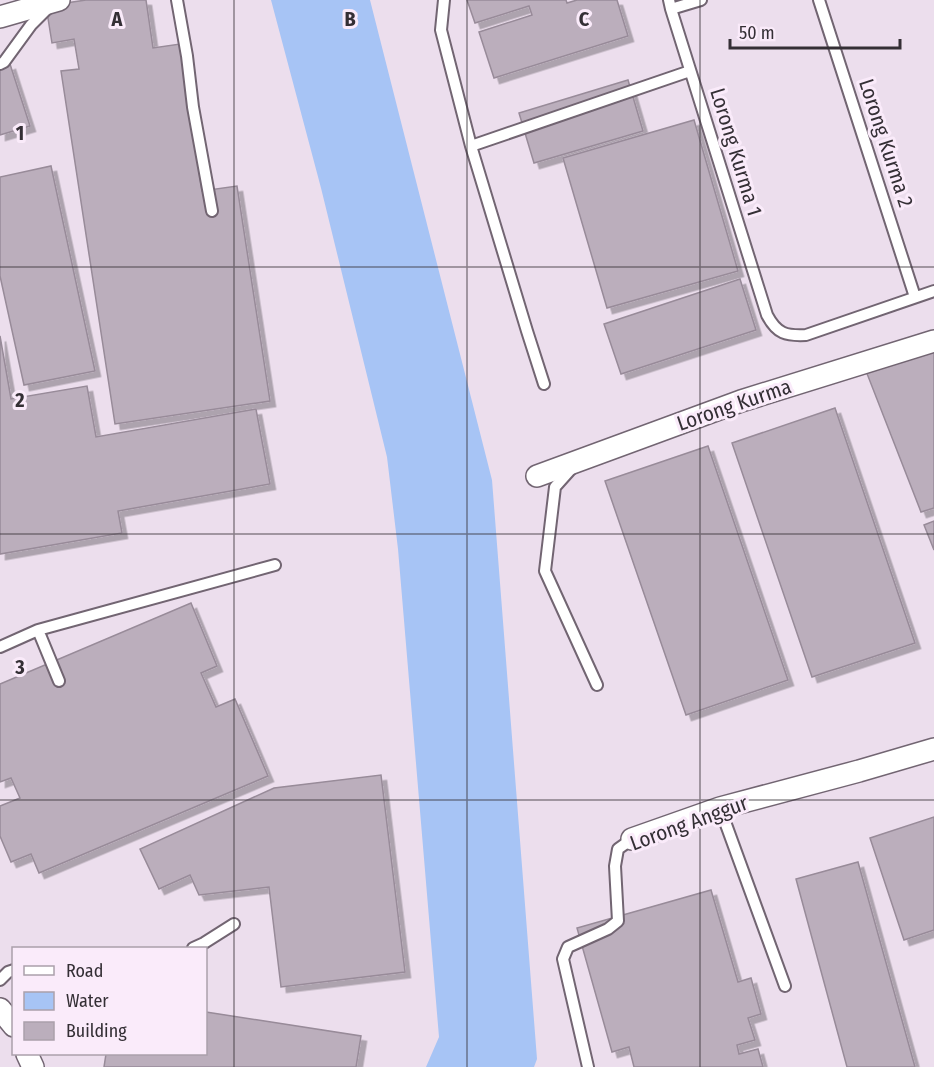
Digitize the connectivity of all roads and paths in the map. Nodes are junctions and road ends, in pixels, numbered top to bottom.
1 (177, 0) edge
2 (444, 0) edge
3 (701, 0) edge
4 (819, 0) edge
5 (56, 1) edge
6 (670, 5) edge
7 (0, 17) edge
8 (0, 64) edge
9 (690, 71) junction
10 (471, 146) junction
11 (212, 211) dead end
12 (934, 291) edge
13 (915, 297) junction
14 (934, 341) edge
15 (544, 384) dead end
16 (581, 459) junction
17 (537, 476) dead end
18 (275, 565) dead end
19 (38, 630) junction
20 (0, 647) edge
21 (59, 681) dead end
22 (597, 685) dead end
23 (934, 749) edge
24 (720, 808) junction
25 (632, 839) joint
26 (234, 924) dead end
27 (195, 947) edge
28 (12, 971) edge
29 (0, 980) edge
30 (785, 986) dead end
31 (0, 1008) edge
32 (12, 1023) edge
33 (588, 1067) edge

1 - 11 lane
2 - 10 lane
3 - 6 lane
4 - 13 lane, Lorong Kurma 2
5 - 7 street
5 - 8 lane
6 - 9 lane, Lorong Kurma 1
9 - 10 lane
9 - 13 lane, Lorong Kurma 1
10 - 15 lane
12 - 13 lane
14 - 16 street, Lorong Kurma
16 - 17 street, Lorong Kurma
16 - 22 lane
18 - 19 lane
19 - 20 lane
19 - 21 lane
23 - 24 street, Lorong Anggur
24 - 25 street, Lorong Anggur
24 - 30 lane
25 - 33 lane, Lorong Anggur
26 - 27 lane
28 - 29 lane
31 - 32 street

